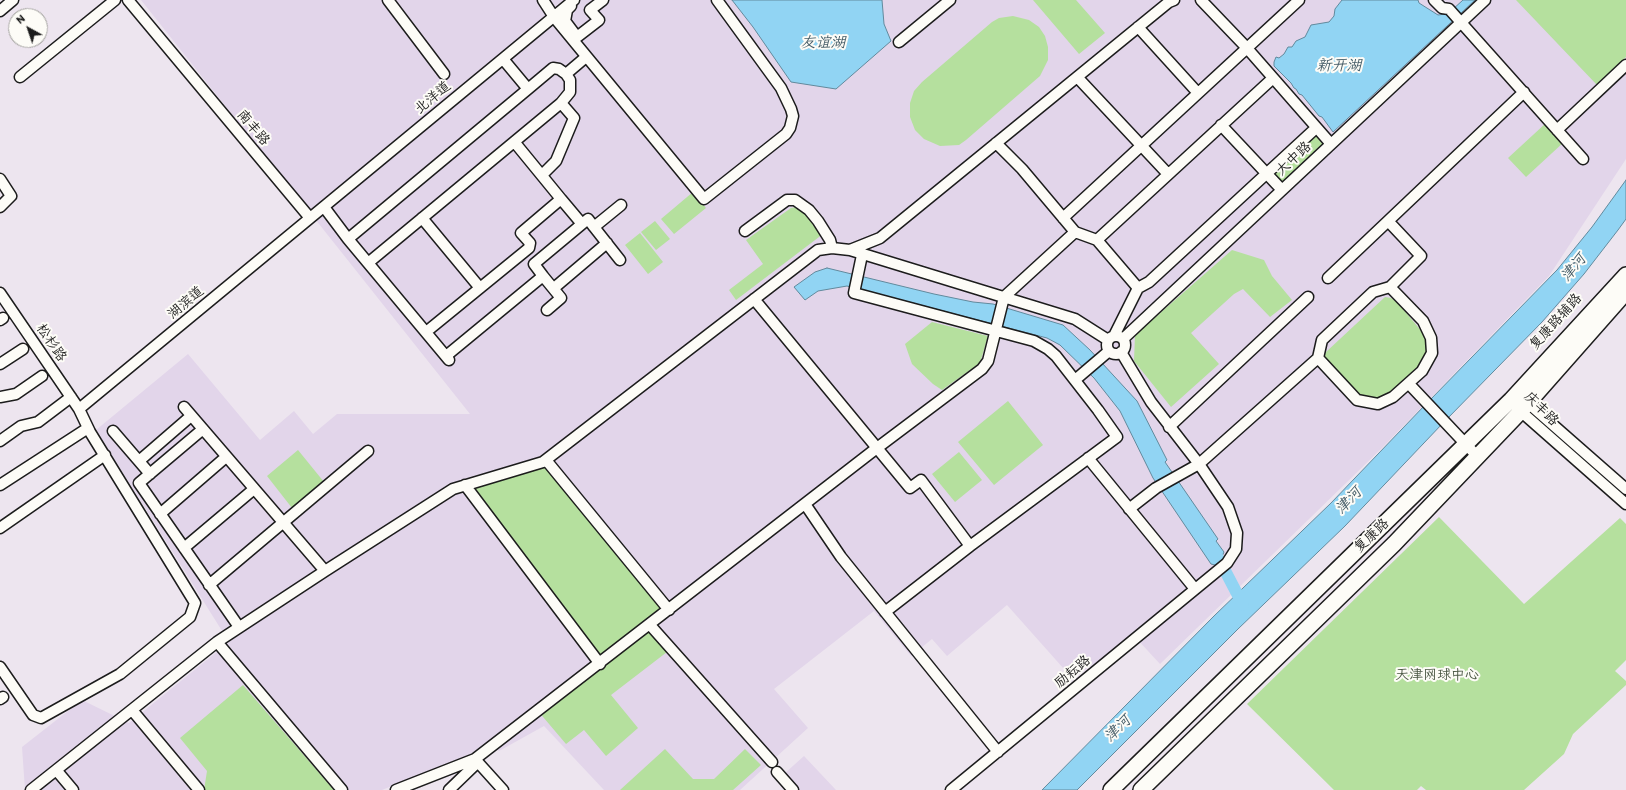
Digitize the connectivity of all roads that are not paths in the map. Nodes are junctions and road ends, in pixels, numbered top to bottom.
1 (13, 0) edge
2 (115, 0) edge
3 (123, 0) edge
4 (128, 0) edge
5 (388, 0) edge
6 (542, 0) edge
7 (574, 0) edge
8 (578, 0) edge
9 (603, 0) edge
10 (717, 0) edge
11 (950, 0) edge
12 (1174, 0) edge
13 (1201, 0) edge
14 (1299, 0) edge
15 (1434, 0) edge
16 (1485, 0) edge
17 (0, 11) edge
18 (554, 17) junction
19 (1460, 20) junction
20 (1138, 27) junction
21 (899, 42) dead end
22 (1246, 47) junction
23 (173, 56) junction
24 (586, 57) junction
25 (503, 59) junction
26 (1626, 65) edge
27 (444, 74) dead end
28 (566, 74) junction
29 (20, 77) dead end
30 (1078, 78) junction
31 (1272, 79) junction
32 (528, 89) junction
33 (1197, 92) junction
34 (1524, 92) junction
35 (561, 103) junction
36 (1221, 126) junction
37 (1316, 128) junction
38 (1557, 130) junction
39 (996, 143) junction
40 (516, 144) dead end
41 (1331, 144) junction
42 (1142, 145) junction
43 (1583, 159) dead end
44 (1168, 174) junction
45 (1267, 174) junction
46 (542, 175) junction
47 (0, 179) edge
48 (1282, 190) junction
49 (561, 199) junction
50 (621, 205) dead end
51 (0, 207) edge
52 (324, 207) junction
53 (310, 218) junction
54 (422, 218) junction
55 (1063, 218) junction
56 (1388, 220) junction
57 (582, 224) junction
58 (594, 227) junction
59 (744, 231) dead end
60 (1075, 232) junction
61 (348, 239) junction
62 (1097, 240) junction
63 (607, 243) junction
64 (832, 248) junction
65 (850, 250) junction
66 (524, 252) junction
67 (862, 255) junction
68 (620, 260) dead end
69 (368, 263) junction
70 (534, 264) junction
71 (1626, 266) edge
72 (1626, 275) edge
73 (543, 276) junction
74 (1328, 278) dead end
75 (1390, 286) junction
76 (480, 288) junction
77 (554, 288) junction
78 (1138, 288) junction
79 (1626, 292) edge
80 (0, 293) edge
81 (1004, 297) junction
82 (1308, 297) dead end
83 (754, 299) junction
84 (1626, 300) edge
85 (547, 310) dead end
86 (1611, 310) junction
87 (426, 332) junction
88 (996, 332) junction
89 (1115, 338) junction
90 (23, 349) dead end
91 (1109, 351) junction
92 (1121, 352) junction
93 (1318, 358) junction
94 (0, 364) edge
95 (42, 376) dead end
96 (1075, 380) junction
97 (1409, 384) junction
98 (0, 397) edge
99 (71, 397) junction
100 (1511, 400) junction
101 (184, 407) dead end
102 (1524, 408) junction
103 (79, 409) junction
104 (192, 416) junction
105 (1169, 427) junction
106 (88, 428) junction
107 (203, 429) junction
108 (113, 431) dead end
109 (1462, 439) junction
110 (0, 441) edge
111 (877, 448) junction
112 (368, 451) dead end
113 (104, 455) junction
114 (1477, 456) junction
115 (226, 457) junction
116 (1088, 458) junction
117 (546, 460) junction
118 (139, 461) junction
119 (1199, 464) junction
120 (150, 474) junction
121 (0, 485) edge
122 (465, 485) junction
123 (254, 489) junction
124 (1626, 489) edge
125 (805, 504) junction
126 (1626, 504) edge
127 (1129, 509) junction
128 (160, 514) junction
129 (282, 522) junction
130 (0, 528) edge
131 (970, 546) junction
132 (184, 548) junction
133 (325, 571) junction
134 (209, 585) junction
135 (1195, 589) junction
136 (669, 610) junction
137 (885, 612) junction
138 (650, 625) junction
139 (239, 627) junction
140 (217, 642) junction
141 (600, 664) junction
142 (0, 667) edge
143 (132, 710) junction
144 (998, 752) junction
145 (477, 761) junction
146 (772, 762) dead end
147 (57, 771) junction
148 (777, 772) dead end
149 (31, 790) edge
150 (73, 790) edge
151 (199, 790) edge
152 (342, 790) edge
153 (396, 790) edge
154 (449, 790) edge
155 (503, 790) edge
156 (793, 790) edge
157 (951, 790) edge
158 (1111, 790) edge
159 (1141, 790) edge

1 - 17 street
2 - 29 street
3 - 23 street, 南丰路
4 - 23 street, 南丰路
5 - 27 street
6 - 18 street
7 - 18 street, 北洋道
8 - 9 street
10 - 24 street
11 - 21 street
12 - 20 street
13 - 22 street
14 - 22 street
15 - 19 street
16 - 19 street, 大中路
18 - 24 street
18 - 25 street, 北洋道
19 - 34 street
19 - 41 street, 大中路
20 - 30 street
20 - 33 street
22 - 31 street
22 - 33 street
23 - 53 street, 南丰路
24 - 28 street
25 - 32 street
25 - 52 street, 北洋道
26 - 38 street
28 - 32 street
28 - 35 street
30 - 39 street
30 - 42 street
31 - 36 street
31 - 37 street
32 - 61 street
33 - 42 street
34 - 38 street
34 - 56 street
35 - 46 street
35 - 54 street
36 - 44 street
36 - 45 street
37 - 41 street
37 - 45 street
38 - 43 street
39 - 55 street
39 - 65 street
40 - 46 street
41 - 48 street, 大中路
42 - 44 street
42 - 55 street
44 - 62 street
45 - 48 street
45 - 78 street
46 - 49 street
47 - 51 street
48 - 89 street, 大中路
49 - 57 street
49 - 66 street
50 - 58 street
52 - 53 street, 北洋道
52 - 61 street
53 - 103 street, 湖滨道
54 - 69 street
54 - 76 street
55 - 60 street
56 - 74 street
56 - 75 street
57 - 58 street
57 - 70 street
58 - 63 street
59 - 64 street
60 - 62 street
60 - 81 street
61 - 69 street
62 - 78 street
63 - 68 street
63 - 77 street
64 - 65 street
64 - 83 street
65 - 67 street
66 - 70 street
66 - 76 street
67 - 81 street
67 - 88 street
69 - 87 street
70 - 73 street
71 - 100 street, 复康路辅路
72 - 100 highway, 复康路
73 - 77 street
73 - 87 street
75 - 93 street
75 - 97 street
76 - 87 street
77 - 85 street
78 - 89 street
79 - 86 highway, 复康路
80 - 99 street, 松杉路
81 - 88 street
81 - 89 street
82 - 105 street
83 - 111 street
83 - 117 street
84 - 86 street
86 - 102 highway, 复康路
88 - 96 street
88 - 111 street
89 - 91 street
89 - 92 street
90 - 94 street
91 - 92 street
91 - 96 street
92 - 105 street
93 - 97 street
93 - 119 street
95 - 98 street
96 - 116 street
97 - 109 street
99 - 103 street, 松杉路
99 - 110 street
100 - 102 street, 庆丰路
100 - 109 highway, 复康路
101 - 104 street
102 - 114 highway, 复康路
102 - 124 street, 庆丰路
102 - 126 street, 庆丰路
103 - 106 street, 松杉路
104 - 107 street
104 - 118 street
105 - 119 street
106 - 113 street, 松杉路
106 - 121 street
107 - 115 street
107 - 120 street
108 - 118 street
109 - 114 street
109 - 158 highway, 复康路
111 - 125 street
111 - 131 street
112 - 129 street
113 - 130 street
113 - 142 street, 松杉路
114 - 159 highway, 复康路
115 - 123 street
115 - 128 street
116 - 127 street
116 - 131 street
117 - 122 street
117 - 136 street
118 - 120 street
119 - 127 street
119 - 135 street, 励耘路
120 - 128 street
122 - 133 street
122 - 141 street
123 - 129 street
123 - 132 street
125 - 136 street
125 - 137 street
127 - 135 street
128 - 132 street
129 - 133 street
129 - 134 street
131 - 137 street
132 - 134 street
133 - 139 street
134 - 139 street
135 - 144 street, 励耘路
136 - 138 street
137 - 144 street
138 - 141 street
138 - 146 street
139 - 140 street
140 - 143 street
140 - 152 street
141 - 145 street
143 - 147 street
143 - 151 street
144 - 157 street, 励耘路
145 - 153 street
145 - 154 street
145 - 155 street
147 - 149 street
147 - 150 street
148 - 156 street

